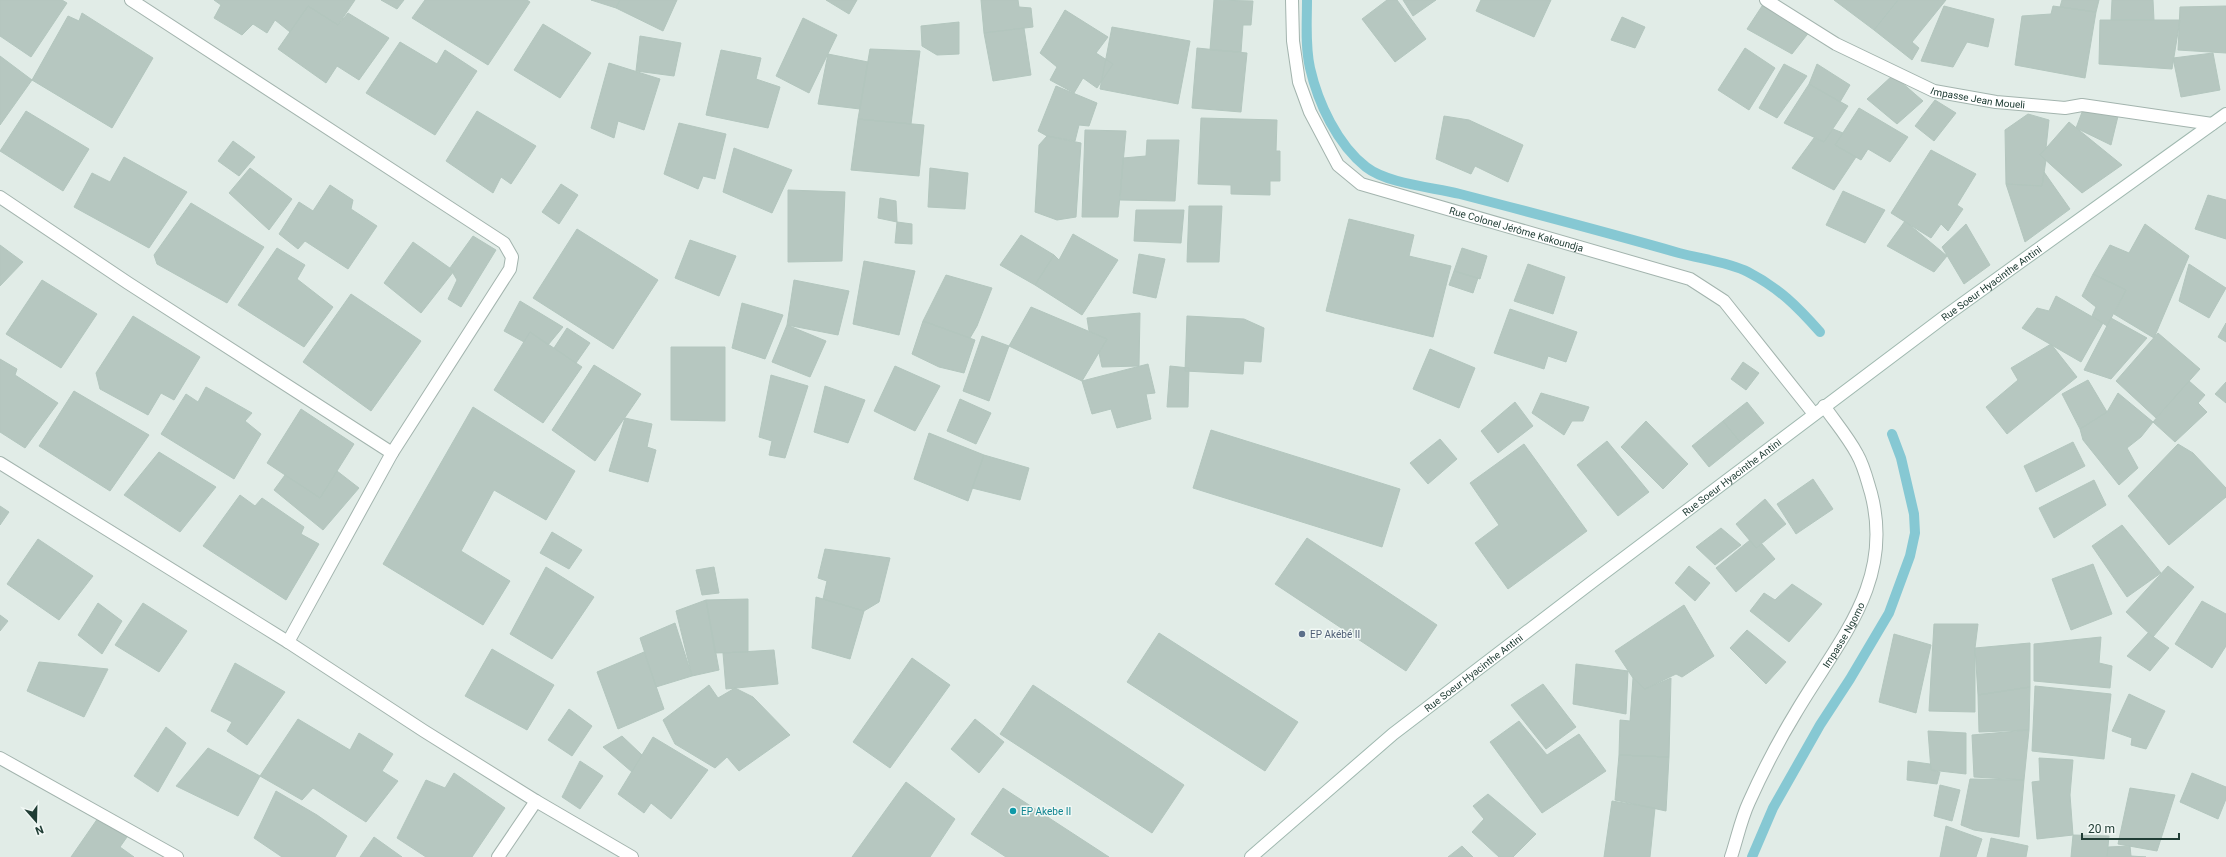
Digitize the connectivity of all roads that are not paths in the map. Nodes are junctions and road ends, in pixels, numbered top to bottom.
1 (131, 0) edge
2 (1292, 0) edge
3 (1766, 0) edge
4 (2226, 114) edge
5 (2212, 124) junction
6 (0, 197) edge
7 (1824, 406) junction
8 (1814, 414) junction
9 (392, 453) junction
10 (0, 462) edge
11 (288, 642) junction
12 (0, 758) edge
13 (536, 801) junction
14 (177, 857) edge
15 (498, 857) edge
16 (632, 857) edge
17 (1251, 857) edge
18 (1731, 857) edge

1 - 9 street
2 - 8 street, Rue Colonel Jérôme Kakoundja
3 - 5 street, Impasse Jean Moueli
4 - 5 street, Rue Soeur Hyacinthe Antini
5 - 7 street, Rue Soeur Hyacinthe Antini
6 - 9 street
7 - 8 street, Rue Soeur Hyacinthe Antini
7 - 18 street, Impasse Ngomo
8 - 17 street, Rue Soeur Hyacinthe Antini
9 - 11 street
10 - 11 street
11 - 13 street
12 - 14 street
13 - 15 street
13 - 16 street

